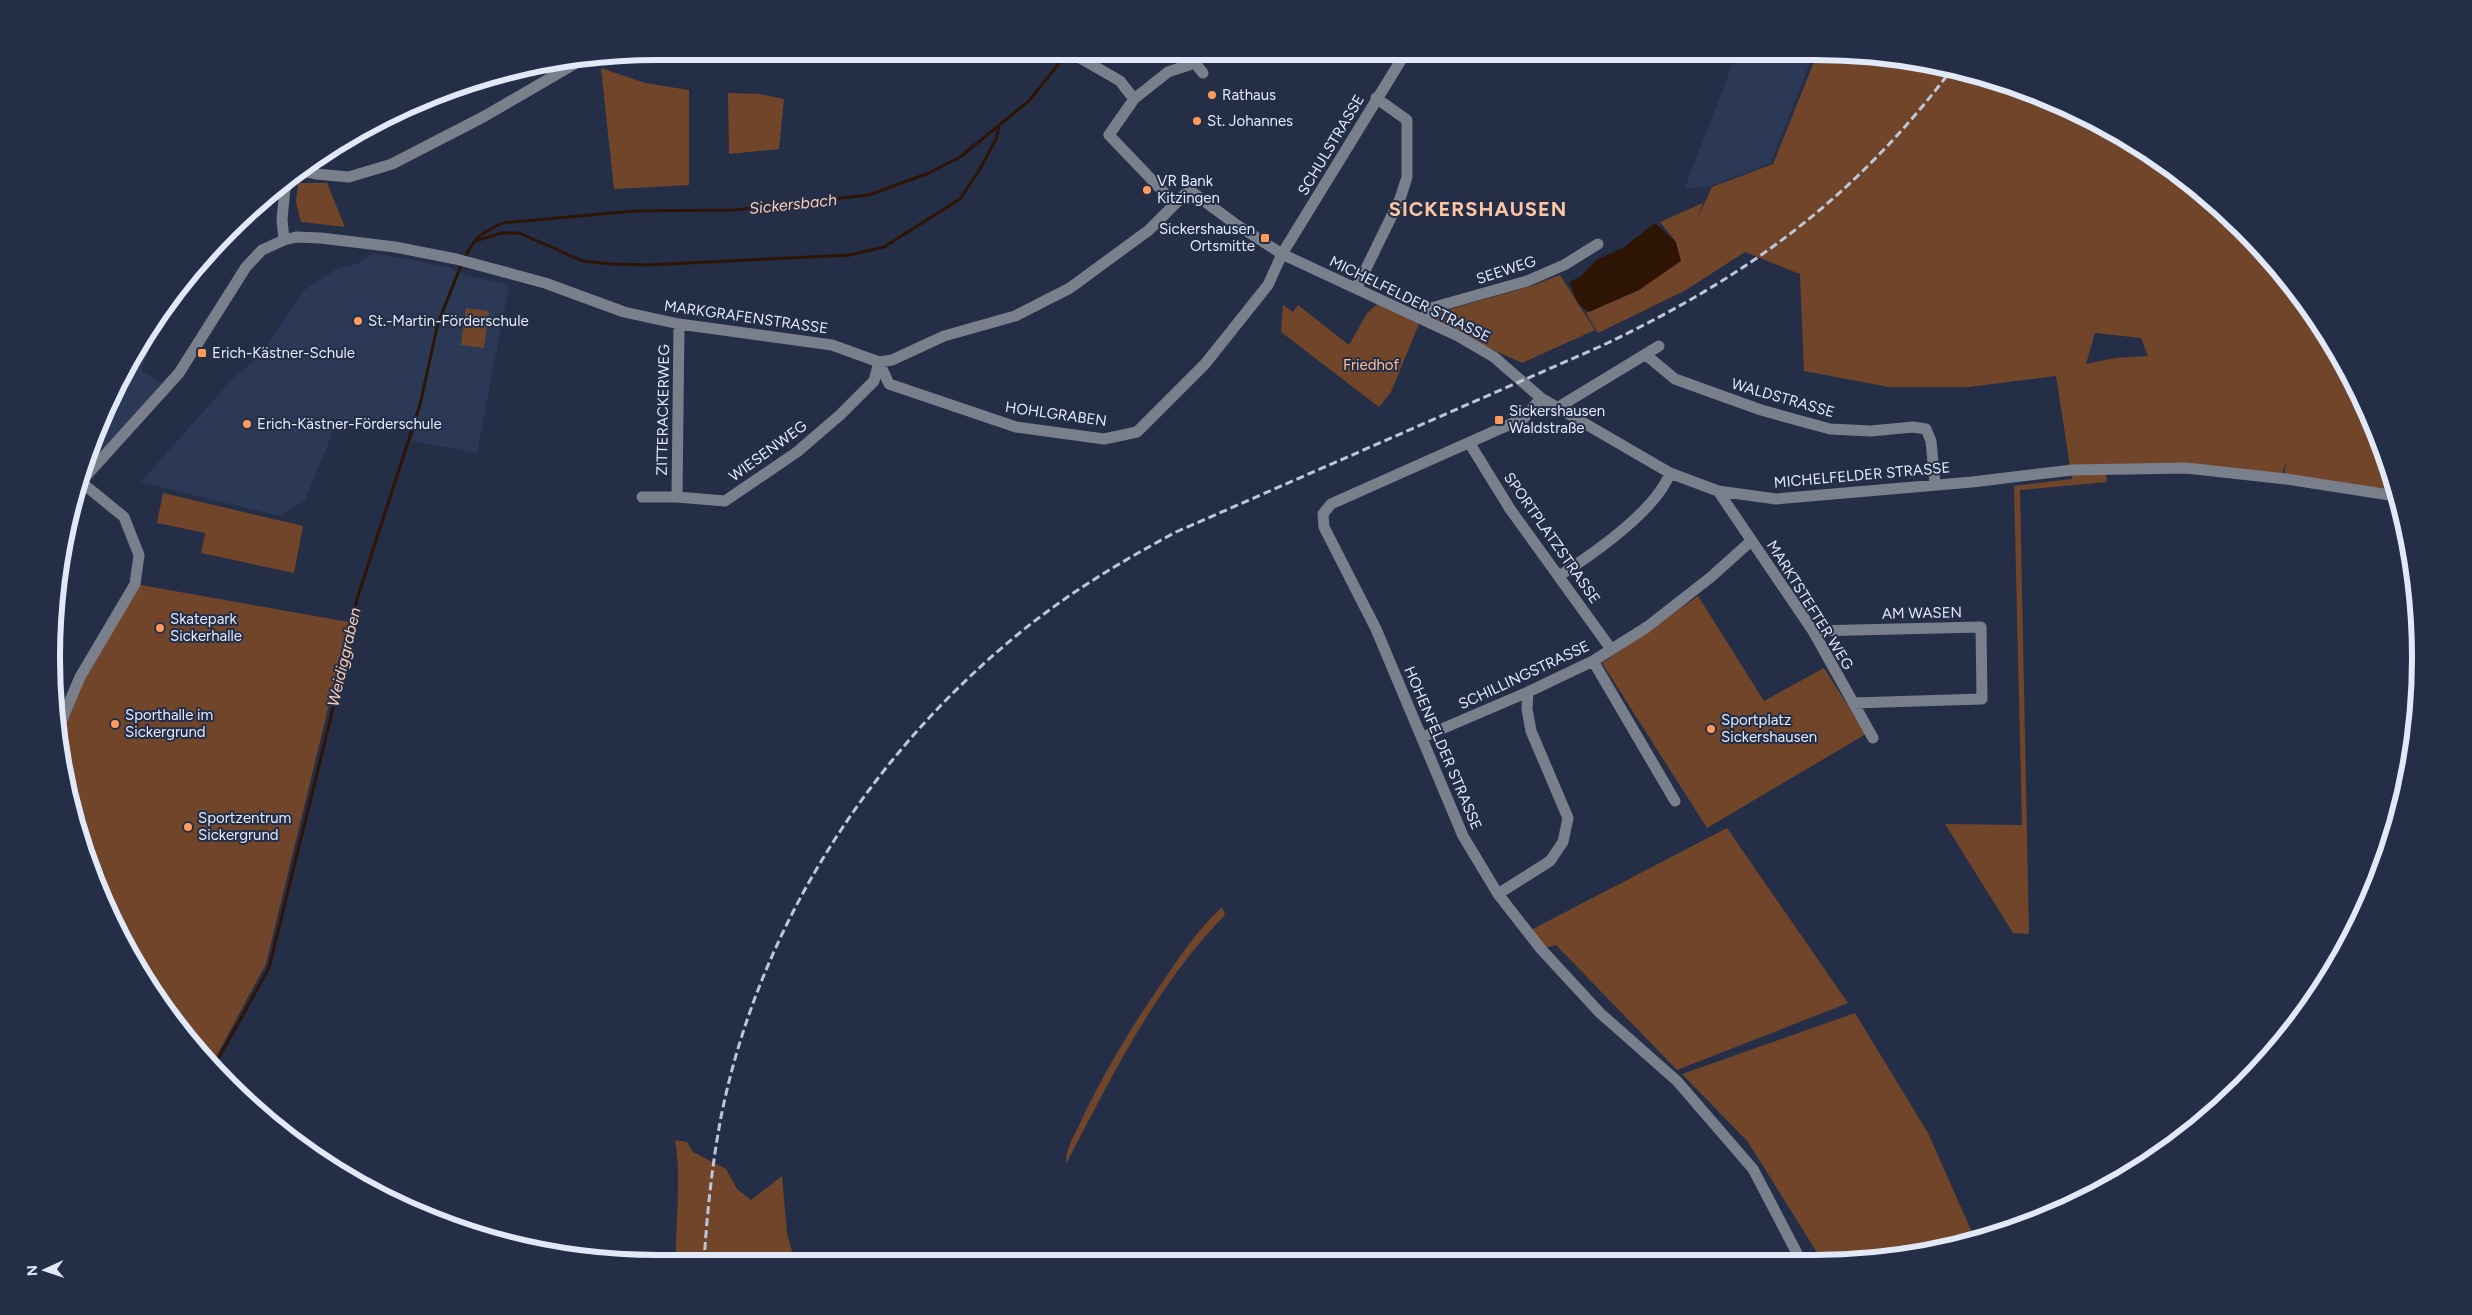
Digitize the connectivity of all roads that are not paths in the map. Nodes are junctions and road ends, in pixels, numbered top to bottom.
1 (1084, 60) edge
2 (1401, 60) edge
3 (1195, 62) joint
4 (568, 67) edge
5 (1202, 73) dead end
6 (1376, 98) junction
7 (1134, 99) junction
8 (309, 173) edge
9 (285, 191) edge
10 (1175, 204) junction
11 (284, 240) junction
12 (1598, 244) dead end
13 (1282, 254) junction
14 (1357, 287) junction
15 (1423, 319) junction
16 (679, 324) junction
17 (1659, 346) dead end
18 (1646, 355) junction
19 (879, 362) junction
20 (1541, 398) junction
21 (1557, 408) junction
22 (1470, 444) junction
23 (90, 472) edge
24 (1670, 473) junction
25 (1935, 484) junction
26 (85, 488) edge
27 (1718, 491) junction
28 (2389, 495) edge
29 (642, 497) dead end
30 (677, 497) junction
31 (1751, 541) junction
32 (1560, 576) junction
33 (1813, 631) junction
34 (1611, 649) junction
35 (1593, 661) junction
36 (1528, 692) junction
37 (1853, 703) junction
38 (63, 717) edge
39 (1423, 737) junction
40 (1873, 738) dead end
41 (1675, 801) dead end
42 (1498, 894) junction
43 (1798, 1255) edge

1 - 7 street
2 - 6 street, SCHULSTRASSE
3 - 5 street
3 - 7 street
4 - 8 street
6 - 13 street, SCHULSTRASSE
6 - 14 street
7 - 10 street
9 - 11 street
10 - 13 street, MICHELFELDER STRASSE
10 - 19 street
11 - 16 street, MARKGRAFENSTRASSE
11 - 23 street, MARKGRAFENSTRASSE
12 - 15 street, SEEWEG
13 - 14 street, MICHELFELDER STRASSE
13 - 19 street, HOHLGRABEN
14 - 15 street, MICHELFELDER STRASSE
15 - 20 street, MICHELFELDER STRASSE
16 - 19 street, MARKGRAFENSTRASSE
16 - 30 street, ZITTERACKERWEG
17 - 18 street
18 - 21 street
18 - 25 street, WALDSTRASSE
19 - 30 street, WIESENWEG
20 - 21 street, MICHELFELDER STRASSE
20 - 22 street, HOHENFELDER STRASSE
21 - 24 street, MICHELFELDER STRASSE
22 - 32 street, SPORTPLATZSTRASSE
22 - 39 street, HOHENFELDER STRASSE
24 - 27 street, MICHELFELDER STRASSE
24 - 32 street
25 - 27 street, MICHELFELDER STRASSE
25 - 28 street, MICHELFELDER STRASSE
26 - 38 street
27 - 31 street, MARKTSTEFTER WEG
29 - 30 street, WIESENWEG
31 - 33 street, MARKTSTEFTER WEG
31 - 34 street, SCHILLINGSTRASSE
32 - 34 street, SPORTPLATZSTRASSE
33 - 37 street, MARKTSTEFTER WEG
33 - 37 street, AM WASEN
34 - 35 street, SCHILLINGSTRASSE
35 - 36 street, SCHILLINGSTRASSE
35 - 41 street
36 - 39 street, SCHILLINGSTRASSE
36 - 42 street
37 - 40 street, MARKTSTEFTER WEG
39 - 42 street, HOHENFELDER STRASSE
42 - 43 street, HOHENFELDER STRASSE

